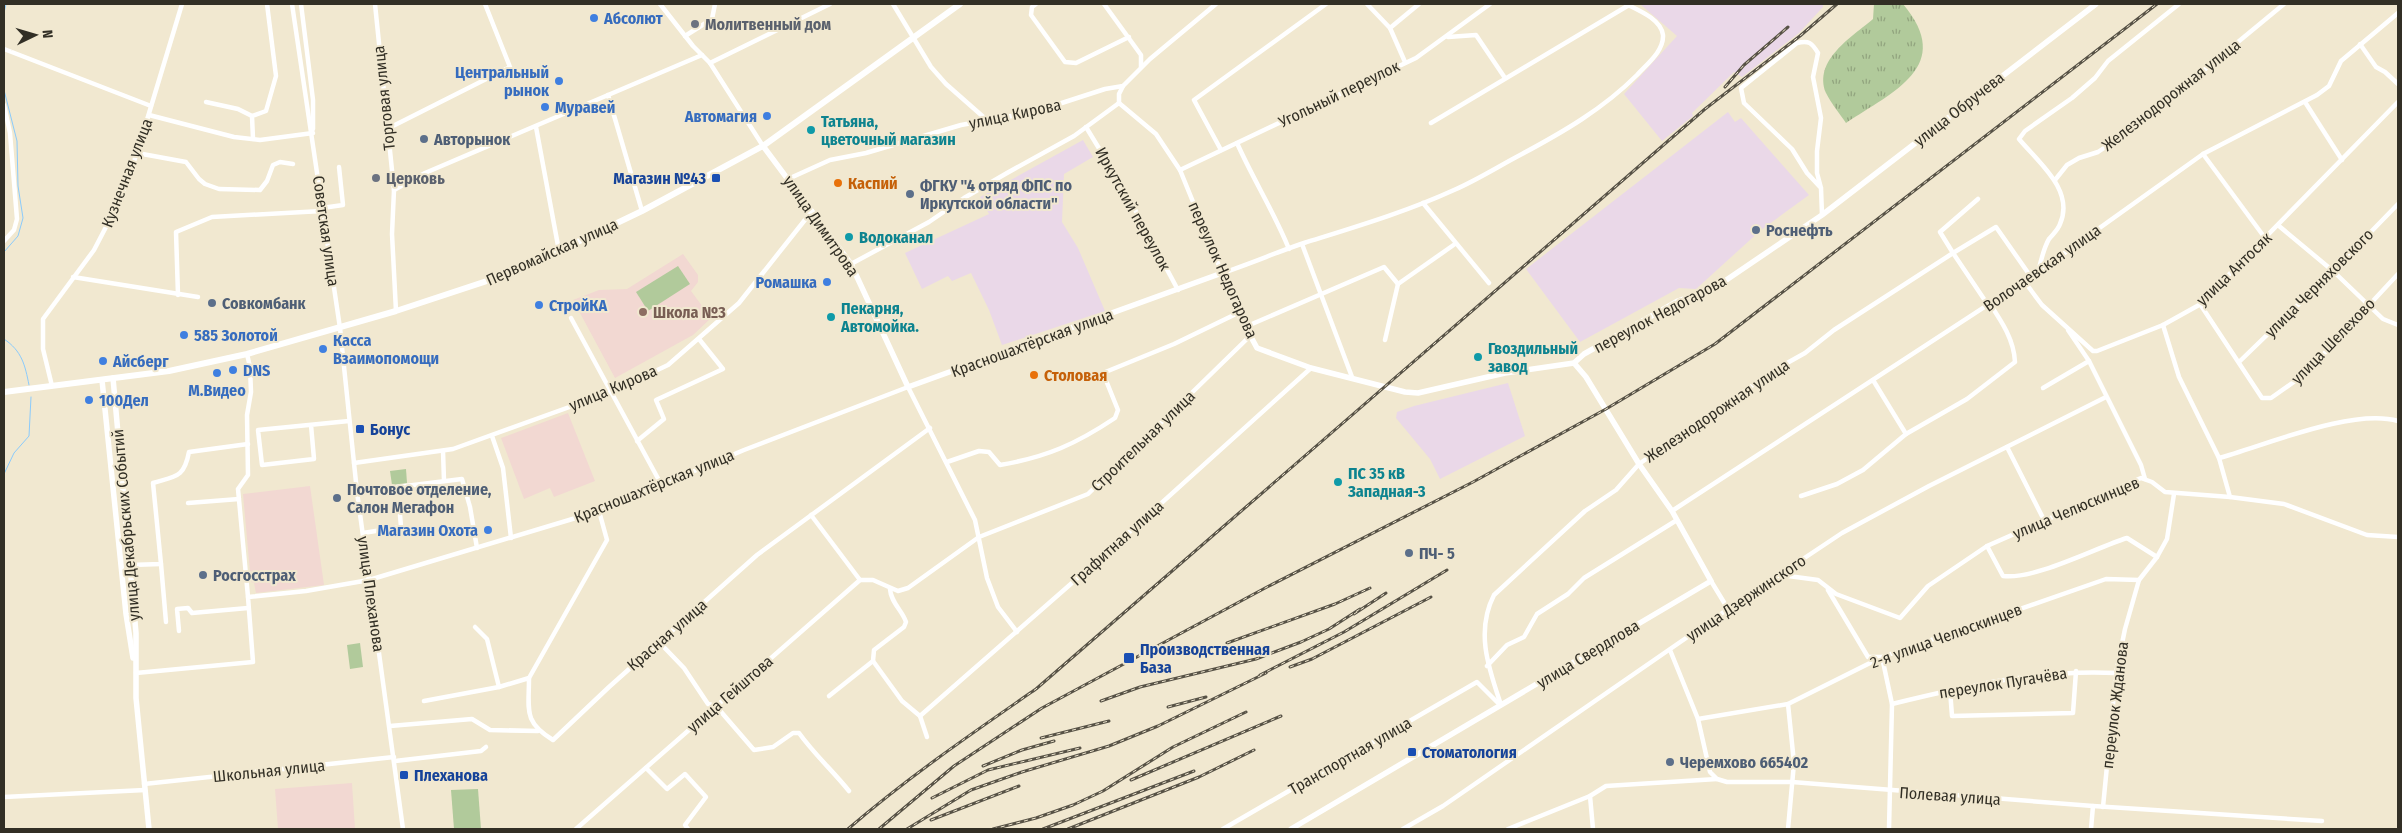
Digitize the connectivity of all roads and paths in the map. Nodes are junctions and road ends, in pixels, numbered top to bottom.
1 (182, 4) edge
2 (267, 4) edge
3 (292, 4) edge
4 (301, 4) edge
5 (375, 4) edge
6 (485, 4) edge
7 (660, 4) edge
8 (715, 4) edge
9 (830, 4) edge
10 (893, 4) edge
11 (960, 4) edge
12 (1036, 4) edge
13 (1104, 4) edge
14 (1216, 4) edge
15 (1326, 4) edge
16 (1366, 4) edge
17 (1419, 4) edge
18 (1490, 4) edge
19 (2096, 4) edge
20 (2179, 4) edge
21 (2284, 4) edge
22 (1628, 5) edge
23 (2398, 13) edge
24 (1390, 28) junction
25 (685, 36) junction
26 (1129, 37) junction
27 (1447, 37) junction
28 (912, 38) junction
29 (2360, 44) junction
30 (4, 49) edge
31 (702, 55) junction
32 (1405, 62) junction
33 (710, 63) junction
34 (1140, 71) junction
35 (1505, 78) junction
36 (2398, 84) edge
37 (1123, 86) junction
38 (608, 95) junction
39 (206, 102) dead end
40 (1119, 102) junction
41 (2305, 102) junction
42 (2398, 102) edge
43 (4, 105) edge
44 (151, 106) junction
45 (149, 115) junction
46 (252, 116) junction
47 (988, 121) junction
48 (1431, 123) dead end
49 (536, 127) junction
50 (1086, 127) junction
51 (387, 129) junction
52 (313, 133) junction
53 (253, 139) junction
54 (1237, 143) junction
55 (763, 146) junction
56 (1222, 150) junction
57 (137, 153) junction
58 (2204, 154) junction
59 (2342, 160) junction
60 (293, 164) dead end
61 (339, 168) dead end
62 (1180, 170) junction
63 (788, 179) junction
64 (2055, 180) junction
65 (1821, 188) junction
66 (394, 190) junction
67 (1978, 199) dead end
68 (1423, 203) junction
69 (2398, 204) edge
70 (322, 210) junction
71 (642, 211) junction
72 (812, 211) junction
73 (1822, 215) junction
74 (2279, 226) junction
75 (2265, 238) junction
76 (4, 241) edge
77 (1302, 244) junction
78 (1455, 244) junction
79 (1289, 249) junction
80 (559, 251) junction
81 (1953, 253) junction
82 (851, 264) junction
83 (2333, 270) junction
84 (2038, 272) junction
85 (1222, 273) junction
86 (2398, 274) edge
87 (73, 277) junction
88 (2031, 277) junction
89 (2024, 282) junction
90 (1489, 283) dead end
91 (1398, 284) junction
92 (1178, 290) junction
93 (1320, 293) junction
94 (178, 295) junction
95 (198, 297) dead end
96 (2200, 304) junction
97 (2369, 304) junction
98 (1988, 305) junction
99 (396, 311) junction
100 (1238, 313) junction
101 (571, 318) dead end
102 (2064, 323) junction
103 (2163, 325) junction
104 (2398, 325) edge
105 (1245, 327) junction
106 (340, 328) junction
107 (1250, 336) junction
108 (699, 339) junction
109 (1385, 340) dead end
110 (247, 354) junction
111 (2089, 361) junction
112 (2238, 362) junction
113 (1574, 363) junction
114 (1311, 368) junction
115 (1352, 377) junction
116 (113, 378) junction
117 (102, 380) junction
118 (1873, 380) junction
119 (52, 386) junction
120 (908, 387) junction
121 (2043, 388) dead end
122 (4, 392) edge
123 (610, 392) junction
124 (2106, 397) junction
125 (350, 421) junction
126 (2398, 421) edge
127 (311, 425) junction
128 (930, 428) junction
129 (1906, 434) junction
130 (492, 436) junction
131 (637, 441) junction
132 (248, 444) junction
133 (2007, 447) junction
134 (443, 452) junction
135 (2219, 458) junction
136 (947, 462) junction
137 (354, 463) junction
138 (1639, 464) junction
139 (2145, 479) junction
140 (444, 481) junction
141 (661, 484) junction
142 (357, 492) junction
143 (2174, 494) junction
144 (1801, 496) dead end
145 (2230, 497) junction
146 (239, 500) junction
147 (188, 504) dead end
148 (599, 511) junction
149 (1672, 511) junction
150 (400, 515) dead end
151 (810, 515) junction
152 (1677, 520) junction
153 (2044, 520) junction
154 (363, 533) junction
155 (979, 537) junction
156 (2398, 537) edge
157 (510, 538) junction
158 (1987, 546) junction
159 (477, 548) junction
160 (2157, 557) junction
161 (161, 564) junction
162 (130, 565) junction
163 (1780, 575) junction
164 (369, 580) junction
165 (860, 580) junction
166 (2139, 580) junction
167 (1711, 581) junction
168 (1826, 586) junction
169 (890, 589) junction
170 (248, 597) junction
171 (248, 608) junction
172 (1728, 609) junction
173 (166, 622) dead end
174 (475, 627) dead end
175 (179, 631) dead end
176 (1017, 632) junction
177 (659, 642) junction
178 (1670, 650) junction
179 (1882, 657) junction
180 (873, 661) junction
181 (1487, 666) junction
182 (2076, 671) junction
183 (136, 673) junction
184 (2116, 673) junction
185 (530, 678) junction
186 (499, 688) junction
187 (1950, 690) junction
188 (829, 696) dead end
189 (424, 701) dead end
190 (1788, 704) junction
191 (1892, 704) junction
192 (716, 706) junction
193 (1501, 706) junction
194 (920, 716) junction
195 (1698, 719) junction
196 (390, 726) junction
197 (538, 731) junction
198 (927, 737) dead end
199 (486, 747) dead end
200 (394, 759) junction
201 (646, 768) junction
202 (1717, 779) junction
203 (1792, 782) junction
204 (144, 787) junction
205 (849, 791) dead end
206 (1890, 791) junction
207 (1590, 796) junction
208 (4, 798) edge
209 (2093, 806) junction
210 (2103, 807) junction
211 (2322, 821) dead end
212 (149, 829) edge
213 (403, 829) edge
214 (576, 829) edge
215 (688, 829) edge
216 (1223, 829) edge
217 (1291, 829) edge
218 (1403, 829) edge
219 (1508, 829) edge
220 (1593, 829) edge
221 (1788, 829) edge
222 (1889, 829) edge
223 (2091, 829) edge

1 - 44 street, Кузнечная улица
2 - 46 street
3 - 52 street, Советская улица
4 - 52 street, Советская улица
5 - 51 street, Торговая улица
6 - 51 street
7 - 25 street, улица Димитрова
8 - 25 street
9 - 33 street
10 - 28 street
11 - 28 main road, Первомайская улица
12 - 26 street
13 - 26 street
14 - 34 street
15 - 56 street
16 - 24 street
17 - 24 street
18 - 27 street, Угольный переулок
19 - 73 street, улица Обручева
20 - 64 street
21 - 64 street, Железнодорожная улица
22 - 35 street
22 - 68 street, Красношахтёрская улица
23 - 29 street, Волочаевская улица
24 - 32 street
25 - 31 street, улица Димитрова
26 - 34 street
27 - 32 street, Угольный переулок
27 - 35 street
28 - 47 street
28 - 55 main road, Первомайская улица
29 - 36 street
29 - 41 street, Волочаевская улица
30 - 44 street
31 - 33 street, улица Димитрова
31 - 38 street
32 - 54 street, Угольный переулок
33 - 55 street, улица Димитрова
34 - 37 street
35 - 48 street
37 - 40 street
37 - 47 street, улица Кирова
38 - 49 street
38 - 71 street
39 - 46 street
40 - 50 street
40 - 62 street, переулок Недогарова
41 - 58 street, Волочаевская улица
41 - 59 street
42 - 59 street, улица Антосяк
43 - 76 street
44 - 45 street, Кузнечная улица
45 - 53 street
45 - 57 street, Кузнечная улица
46 - 53 street
47 - 63 street, улица Кирова
49 - 66 street
49 - 80 street
50 - 82 street
50 - 92 street, Иркутский переулок
51 - 66 street, Торговая улица
52 - 53 street
52 - 70 street, Советская улица
54 - 56 street, Угольный переулок
54 - 79 street
55 - 63 street, улица Димитрова
55 - 71 main road, Первомайская улица
56 - 62 street, Угольный переулок
57 - 60 street
57 - 87 street, Кузнечная улица
58 - 75 street
58 - 84 street, Волочаевская улица
59 - 74 street, улица Антосяк
61 - 70 street
62 - 85 street, переулок Недогарова
63 - 72 street, улица Димитрова
64 - 84 street
65 - 65 street
65 - 73 street
66 - 99 street, Торговая улица
67 - 81 street
68 - 77 street, Красношахтёрская улица
68 - 78 street
69 - 83 street, улица Черняховского
70 - 94 street
70 - 106 street, Советская улица
71 - 80 main road, Первомайская улица
72 - 82 street, улица Димитрова
72 - 108 street, улица Кирова
73 - 113 street, переулок Недогарова
74 - 75 street, улица Антосяк
74 - 83 street
75 - 96 street, улица Антосяк
77 - 79 street, Красношахтёрская улица
77 - 93 street
78 - 90 street
78 - 91 street
79 - 85 street, Красношахтёрская улица
80 - 99 main road, Первомайская улица
81 - 88 street, Железнодорожная улица
81 - 98 street
81 - 138 street, Железнодорожная улица
82 - 120 street, улица Димитрова
83 - 97 street
83 - 112 street, улица Черняховского
84 - 88 street, Волочаевская улица
85 - 92 street, Красношахтёрская улица
85 - 100 street, переулок Недогарова
86 - 97 street, улица Шелехово
87 - 94 street
87 - 119 street, Кузнечная улица
88 - 89 street, Волочаевская улица
89 - 98 street, Волочаевская улица
89 - 102 street, улица Антосяк
91 - 93 street
91 - 109 street
92 - 120 street, Красношахтёрская улица
93 - 105 street
93 - 115 street
94 - 95 street
96 - 103 street, улица Антосяк
96 - 112 street
97 - 104 street
97 - 112 street, улица Шелехово
98 - 118 street, Волочаевская улица
98 - 129 street
99 - 106 main road, Первомайская улица
100 - 105 street, переулок Недогарова
100 - 136 street
101 - 123 street
102 - 103 street, улица Антосяк
102 - 111 street
103 - 135 street
105 - 107 street, переулок Недогарова
106 - 110 main road, Первомайская улица
106 - 125 street, улица Плеханова
107 - 114 street, переулок Недогарова
107 - 155 street, Строительная улица
108 - 123 street, улица Кирова
108 - 131 street
110 - 116 main road, Первомайская улица
110 - 132 street
111 - 121 street
111 - 124 street
113 - 115 street, переулок Недогарова
113 - 138 street, переулок Недогарова
114 - 115 street, переулок Недогарова
114 - 176 street, Графитная улица
116 - 117 main road, Первомайская улица
116 - 162 street, улица Декабрьских Событий
117 - 119 main road, Первомайская улица
117 - 183 street, улица Декабрьских Событий
118 - 129 street
118 - 149 street, Волочаевская улица
119 - 122 main road, Первомайская улица
120 - 128 street, улица Димитрова
120 - 141 street, Красношахтёрская улица
123 - 130 street, улица Кирова
123 - 131 street
124 - 133 street, улица Дзержинского
124 - 139 street
125 - 127 street
125 - 137 street, улица Плеханова
126 - 135 street
127 - 127 street
128 - 136 street, улица Димитрова
128 - 151 street, Красная улица
129 - 144 street
130 - 134 street, улица Кирова
130 - 157 street
131 - 141 street
132 - 146 street
132 - 161 street
133 - 153 street
133 - 163 street, улица Дзержинского
134 - 137 street, улица Кирова
134 - 140 street
135 - 145 street
136 - 155 street, улица Димитрова
137 - 142 street, улица Плеханова
138 - 149 street
138 - 181 street, Железнодорожная улица
139 - 143 street, улица Челюскинцев
139 - 153 street, улица Челюскинцев
140 - 142 street
140 - 159 street
141 - 148 street, Красношахтёрская улица
142 - 154 street, улица Плеханова
143 - 145 street, улица Челюскинцев
143 - 160 street, переулок Жданова
145 - 156 street, улица Челюскинцев
146 - 147 street
146 - 170 street
148 - 157 street, Красношахтёрская улица
148 - 185 street
149 - 152 street
150 - 154 street
151 - 165 street
151 - 177 street, Красная улица
152 - 167 street
152 - 181 street
153 - 158 street, улица Челюскинцев
154 - 164 street, улица Плеханова
155 - 169 street, Строительная улица
155 - 176 street, улица Димитрова
157 - 159 street, Красношахтёрская улица
158 - 160 street
158 - 168 street, улица Челюскинцев
159 - 164 street, Красношахтёрская улица
160 - 166 street, переулок Жданова
161 - 162 street
161 - 173 street
162 - 183 street, улица Декабрьских Событий
163 - 168 street, улица Челюскинцев
163 - 172 street, улица Дзержинского
164 - 170 street, Красношахтёрская улица
164 - 196 street, улица Плеханова
165 - 169 street
165 - 192 street, улица Гейштова
166 - 179 street, 2-я улица Челюскинцев
166 - 184 street, переулок Жданова
167 - 172 street
167 - 193 street, улица Свердлова
168 - 179 street
169 - 180 street
170 - 171 street
171 - 175 street
171 - 183 street
172 - 178 street, улица Дзержинского
174 - 186 street
176 - 194 street, Графитная улица
177 - 192 street
177 - 197 street, Красная улица
178 - 195 street
178 - 218 street, улица Дзержинского
179 - 190 street, 2-я улица Челюскинцев
179 - 191 street
180 - 188 street
180 - 194 street
181 - 193 street, Железнодорожная улица
182 - 184 street, переулок Пугачёва
182 - 187 street, переулок Пугачёва
182 - 187 street
183 - 204 street, улица Декабрьских Событий
184 - 210 street, переулок Жданова
185 - 186 street
185 - 197 street
186 - 189 street
187 - 191 street, переулок Пугачёва
190 - 195 street, 2-я улица Челюскинцев
190 - 203 street
191 - 206 street
192 - 201 street, улица Гейштова
192 - 205 street
193 - 216 street, Транспортная улица
193 - 217 street, улица Свердлова
194 - 198 street
195 - 202 street
196 - 197 street
196 - 200 street, улица Плеханова
199 - 200 street, Школьная улица
200 - 204 street, Школьная улица
200 - 213 street, улица Плеханова
201 - 214 street, улица Гейштова
201 - 215 street
202 - 203 street, Полевая улица
202 - 207 street, Полевая улица
203 - 206 street, Полевая улица
203 - 221 street
204 - 208 street, Школьная улица
204 - 212 street, улица Декабрьских Событий
206 - 209 street, Полевая улица
206 - 222 street
207 - 219 street, Полевая улица
207 - 220 street
209 - 210 street, Полевая улица
209 - 223 street
210 - 211 street, Полевая улица

